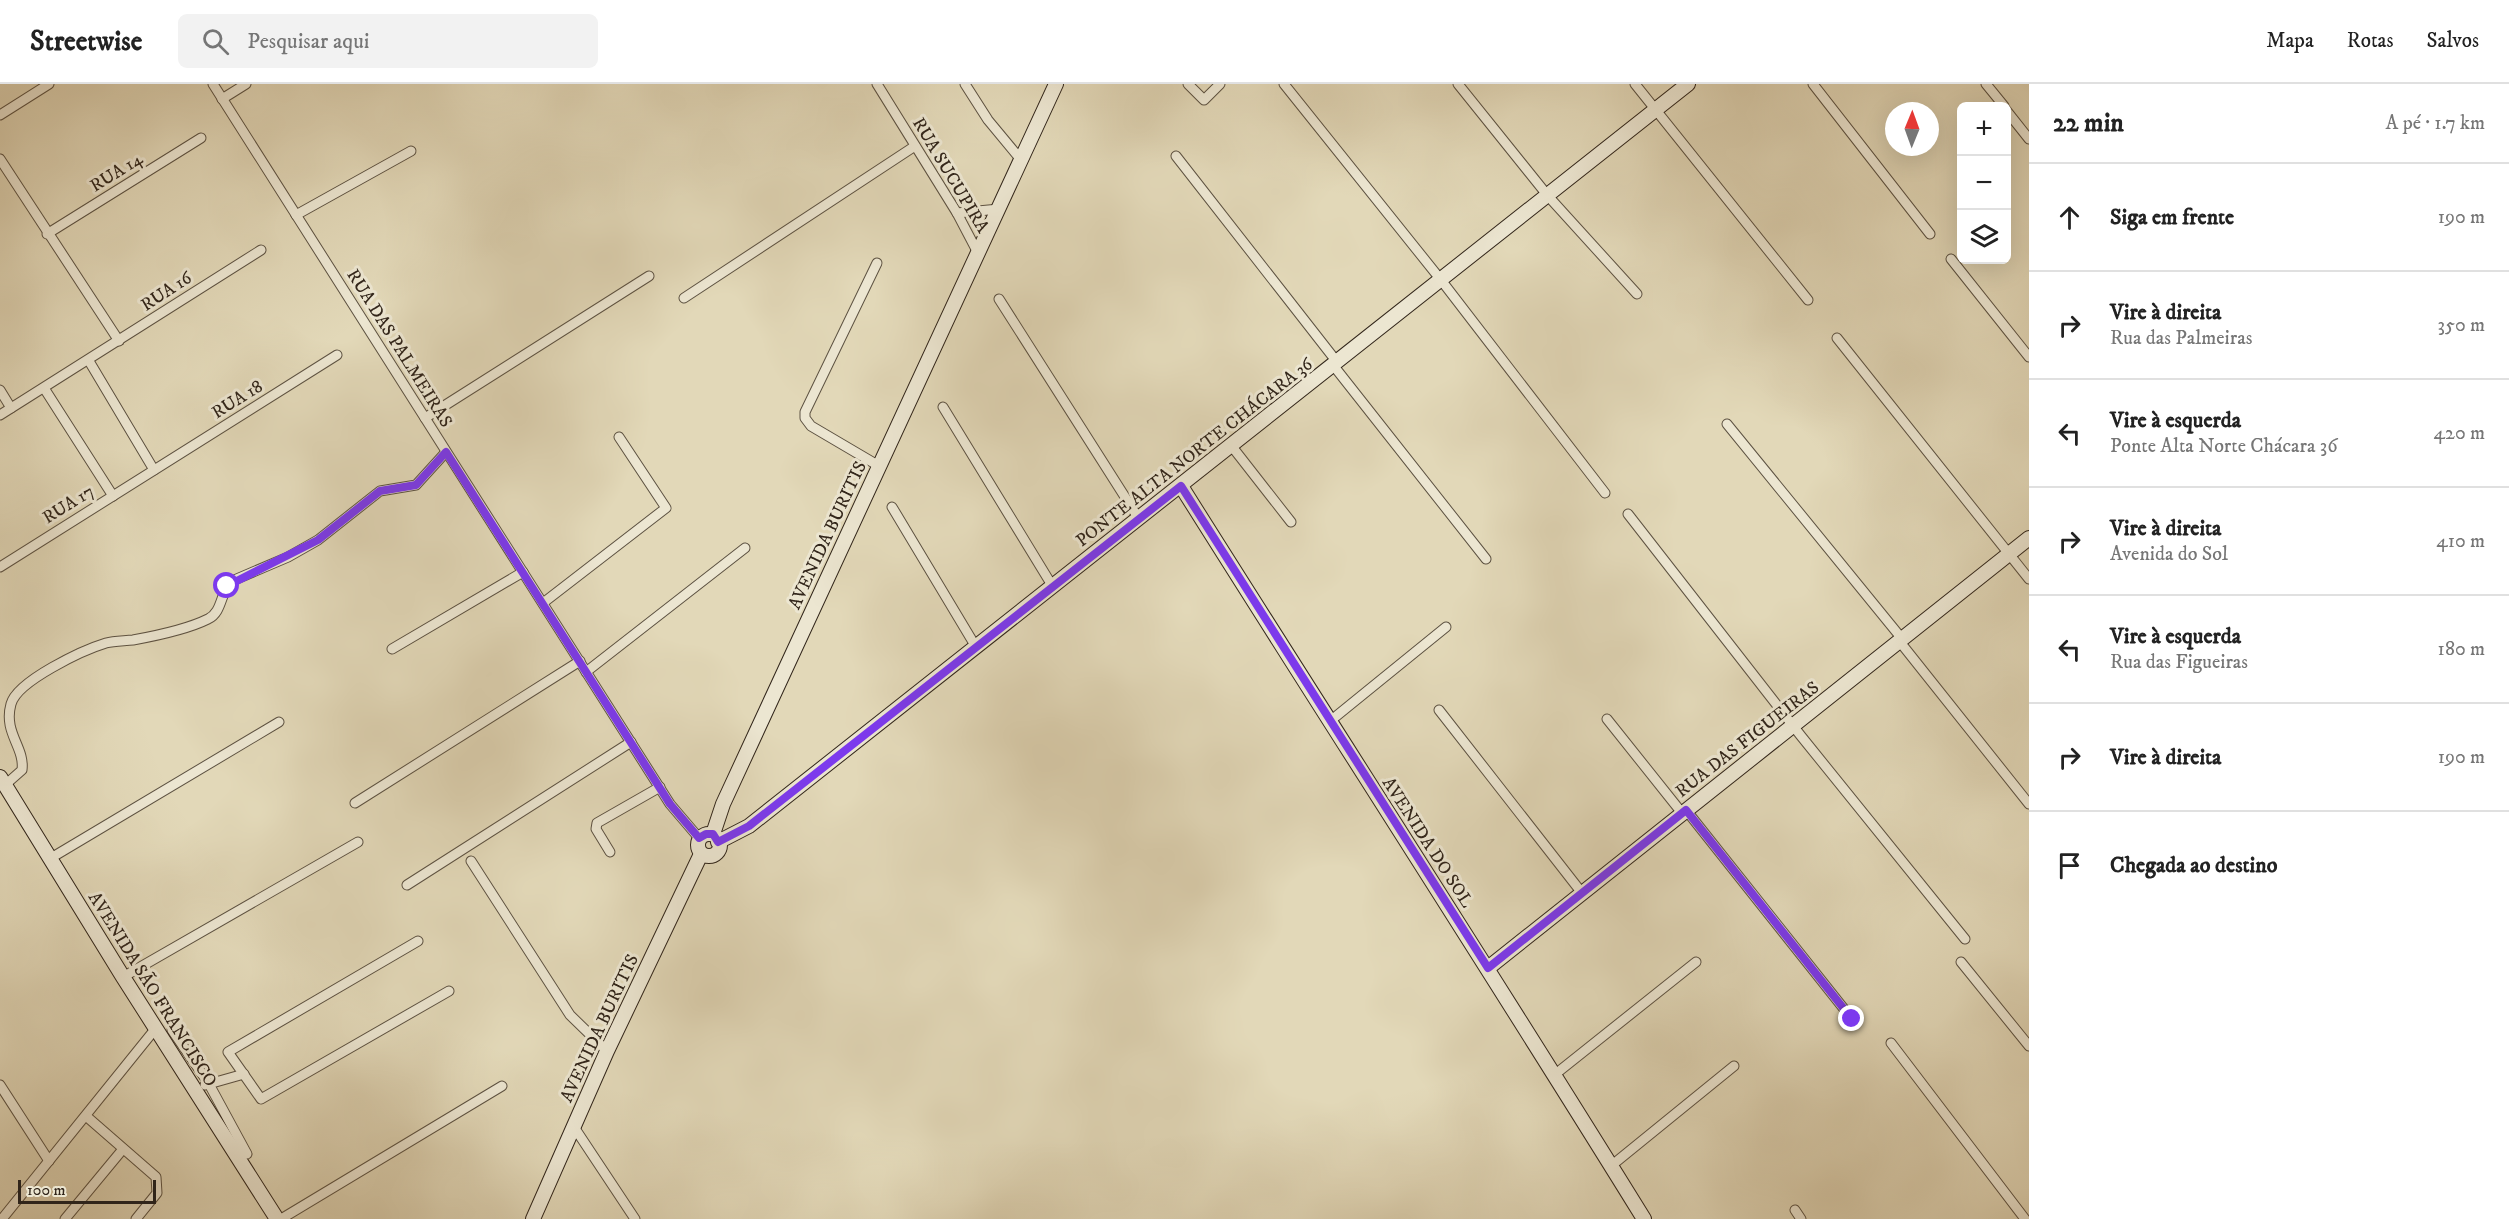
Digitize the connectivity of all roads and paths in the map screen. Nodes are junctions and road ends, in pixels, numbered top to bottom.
1 (49, 84) edge
2 (213, 84) edge
3 (246, 84) edge
4 (877, 84) edge
5 (965, 84) edge
6 (1056, 84) edge
7 (1188, 84) edge
8 (1220, 84) edge
9 (1284, 84) edge
10 (1458, 84) edge
11 (1635, 84) edge
12 (1688, 84) edge
13 (1813, 84) edge
14 (1986, 84) edge
15 (222, 99) junction
16 (2000, 102) edge
17 (1657, 110) junction
18 (0, 115) edge
19 (2011, 116) edge
20 (201, 138) dead end
21 (2029, 139) edge
22 (915, 146) junction
23 (411, 151) dead end
24 (1176, 156) dead end
25 (0, 159) edge
26 (1022, 160) junction
27 (1548, 196) junction
28 (999, 209) junction
29 (957, 213) junction
30 (296, 214) junction
31 (48, 234) junction
32 (1930, 234) dead end
33 (261, 250) dead end
34 (978, 253) junction
35 (1951, 260) dead end
36 (877, 263) dead end
37 (649, 276) dead end
38 (1441, 280) junction
39 (1637, 294) dead end
40 (684, 298) dead end
41 (999, 299) dead end
42 (1808, 300) dead end
43 (1837, 338) dead end
44 (119, 341) junction
45 (337, 355) dead end
46 (2029, 357) edge
47 (89, 361) junction
48 (1335, 363) junction
49 (44, 388) junction
50 (0, 390) edge
51 (943, 407) dead end
52 (11, 408) junction
53 (0, 416) edge
54 (425, 418) junction
55 (1727, 424) dead end
56 (619, 437) dead end
57 (1230, 444) junction
58 (446, 452) junction
59 (879, 466) junction
60 (154, 470) junction
61 (1181, 486) junction
62 (1605, 494) dead end
63 (113, 496) junction
64 (892, 507) dead end
65 (1628, 514) dead end
66 (1139, 519) junction
67 (1291, 522) dead end
68 (2029, 538) edge
69 (745, 548) dead end
70 (2009, 555) junction
71 (1486, 559) dead end
72 (0, 567) edge
73 (523, 572) junction
74 (2029, 579) edge
75 (1053, 587) junction
76 (543, 603) junction
77 (1446, 627) dead end
78 (1901, 641) junction
79 (976, 647) junction
80 (392, 649) dead end
81 (580, 661) junction
82 (586, 672) junction
83 (1439, 710) dead end
84 (1608, 719) dead end
85 (1329, 722) junction
86 (279, 723) dead end
87 (1793, 725) junction
88 (631, 742) junction
89 (3, 781) edge
90 (660, 787) junction
91 (355, 803) dead end
92 (2029, 804) edge
93 (1684, 812) junction
94 (699, 838) junction
95 (716, 838) junction
96 (358, 842) dead end
97 (610, 852) dead end
98 (701, 854) junction
99 (51, 858) junction
100 (471, 861) dead end
101 (407, 885) dead end
102 (1582, 893) junction
103 (1965, 939) dead end
104 (418, 941) dead end
105 (1961, 962) dead end
106 (1696, 963) dead end
107 (1488, 968) junction
108 (123, 977) junction
109 (449, 992) dead end
110 (1852, 1019) dead end
111 (156, 1028) junction
112 (172, 1030) dead end
113 (1892, 1043) dead end
114 (2029, 1046) edge
115 (607, 1051) junction
116 (1734, 1066) dead end
117 (244, 1074) junction
118 (1553, 1076) junction
119 (209, 1084) junction
120 (0, 1085) edge
121 (502, 1086) dead end
122 (194, 1089) junction
123 (86, 1116) junction
124 (574, 1127) junction
125 (123, 1149) junction
126 (247, 1154) dead end
127 (49, 1161) junction
128 (1611, 1166) junction
129 (1795, 1210) dead end
130 (2, 1219) edge
131 (65, 1219) edge
132 (136, 1219) edge
133 (279, 1219) edge
134 (533, 1219) edge
135 (635, 1219) edge
136 (1644, 1219) edge
137 (1801, 1219) edge
138 (2025, 1219) edge

1 - 18 street
2 - 15 street, RUA DAS PALMEIRAS
3 - 15 street
4 - 22 street, RUA SUCUPIRA
5 - 26 street
6 - 26 street, AVENIDA BURITIS
7 - 8 street
9 - 38 street
10 - 27 street
11 - 17 street
12 - 17 street, PONTE ALTA NORTE CHÁCARA 36
13 - 32 street
14 - 16 street
15 - 30 street, RUA DAS PALMEIRAS
17 - 27 street, PONTE ALTA NORTE CHÁCARA 36
17 - 42 street
19 - 21 street
20 - 31 street, RUA 14
22 - 29 street, RUA SUCUPIRA
22 - 40 street
23 - 30 street
24 - 48 street
25 - 31 street
26 - 28 street, AVENIDA BURITIS
27 - 38 street, PONTE ALTA NORTE CHÁCARA 36
27 - 39 street
28 - 29 street
28 - 34 street, AVENIDA BURITIS
29 - 34 street, RUA SUCUPIRA
30 - 54 street, RUA DAS PALMEIRAS
31 - 44 street
33 - 44 street, RUA 16
34 - 59 street, AVENIDA BURITIS
35 - 46 street
36 - 59 street
37 - 54 street
38 - 48 street, PONTE ALTA NORTE CHÁCARA 36
38 - 62 street
41 - 66 street
43 - 70 street
44 - 47 street, RUA 16
45 - 60 street, RUA 18
47 - 49 street, RUA 16
47 - 60 street
48 - 57 street, PONTE ALTA NORTE CHÁCARA 36
48 - 71 street
49 - 52 street, RUA 16
49 - 63 street
50 - 52 street
51 - 75 street
52 - 53 street, RUA 16
54 - 58 street, RUA DAS PALMEIRAS
55 - 78 street
56 - 76 street
57 - 61 street, PONTE ALTA NORTE CHÁCARA 36
57 - 67 street
58 - 73 street, RUA DAS PALMEIRAS
58 - 89 street
59 - 95 street, AVENIDA BURITIS
60 - 63 street, RUA 17
61 - 66 street, PONTE ALTA NORTE CHÁCARA 36
61 - 85 street, AVENIDA DO SOL
63 - 72 street, RUA 17
64 - 79 street
65 - 87 street
66 - 75 street, PONTE ALTA NORTE CHÁCARA 36
68 - 70 street, RUA DAS FIGUEIRAS
69 - 82 street
70 - 74 street
70 - 78 street, RUA DAS FIGUEIRAS
73 - 76 street, RUA DAS PALMEIRAS
73 - 80 street
75 - 79 street, PONTE ALTA NORTE CHÁCARA 36
76 - 81 street, RUA DAS PALMEIRAS
77 - 85 street
78 - 87 street, RUA DAS FIGUEIRAS
78 - 92 street
79 - 95 street, PONTE ALTA NORTE CHÁCARA 36
81 - 82 street, RUA DAS PALMEIRAS
81 - 91 street
82 - 88 street, RUA DAS PALMEIRAS
83 - 102 street
84 - 93 street
85 - 107 street, AVENIDA DO SOL
86 - 99 street
87 - 93 street, RUA DAS FIGUEIRAS
87 - 103 street
88 - 90 street, RUA DAS PALMEIRAS
88 - 101 street
89 - 99 street, AVENIDA SÃO FRANCISCO
90 - 94 street, RUA DAS PALMEIRAS
90 - 97 street
93 - 102 street, RUA DAS FIGUEIRAS
93 - 110 street
94 - 95 street
94 - 98 street
95 - 98 street
96 - 108 street
98 - 115 street, AVENIDA BURITIS
99 - 108 street, AVENIDA SÃO FRANCISCO
100 - 115 street
102 - 107 street, RUA DAS FIGUEIRAS
104 - 117 street
105 - 114 street
106 - 118 street
107 - 118 street, AVENIDA DO SOL
108 - 111 street, AVENIDA SÃO FRANCISCO
109 - 117 street
111 - 122 street, AVENIDA SÃO FRANCISCO
111 - 123 street
112 - 119 street
113 - 138 street
115 - 124 street, AVENIDA BURITIS
116 - 128 street
117 - 119 street
118 - 128 street, AVENIDA DO SOL
119 - 122 street
119 - 126 street
120 - 127 street
121 - 133 street
122 - 133 street, AVENIDA SÃO FRANCISCO
123 - 125 street
123 - 127 street
124 - 134 street, AVENIDA BURITIS
124 - 135 street
125 - 131 street
125 - 132 street
127 - 130 street
128 - 136 street, AVENIDA DO SOL
129 - 137 street

